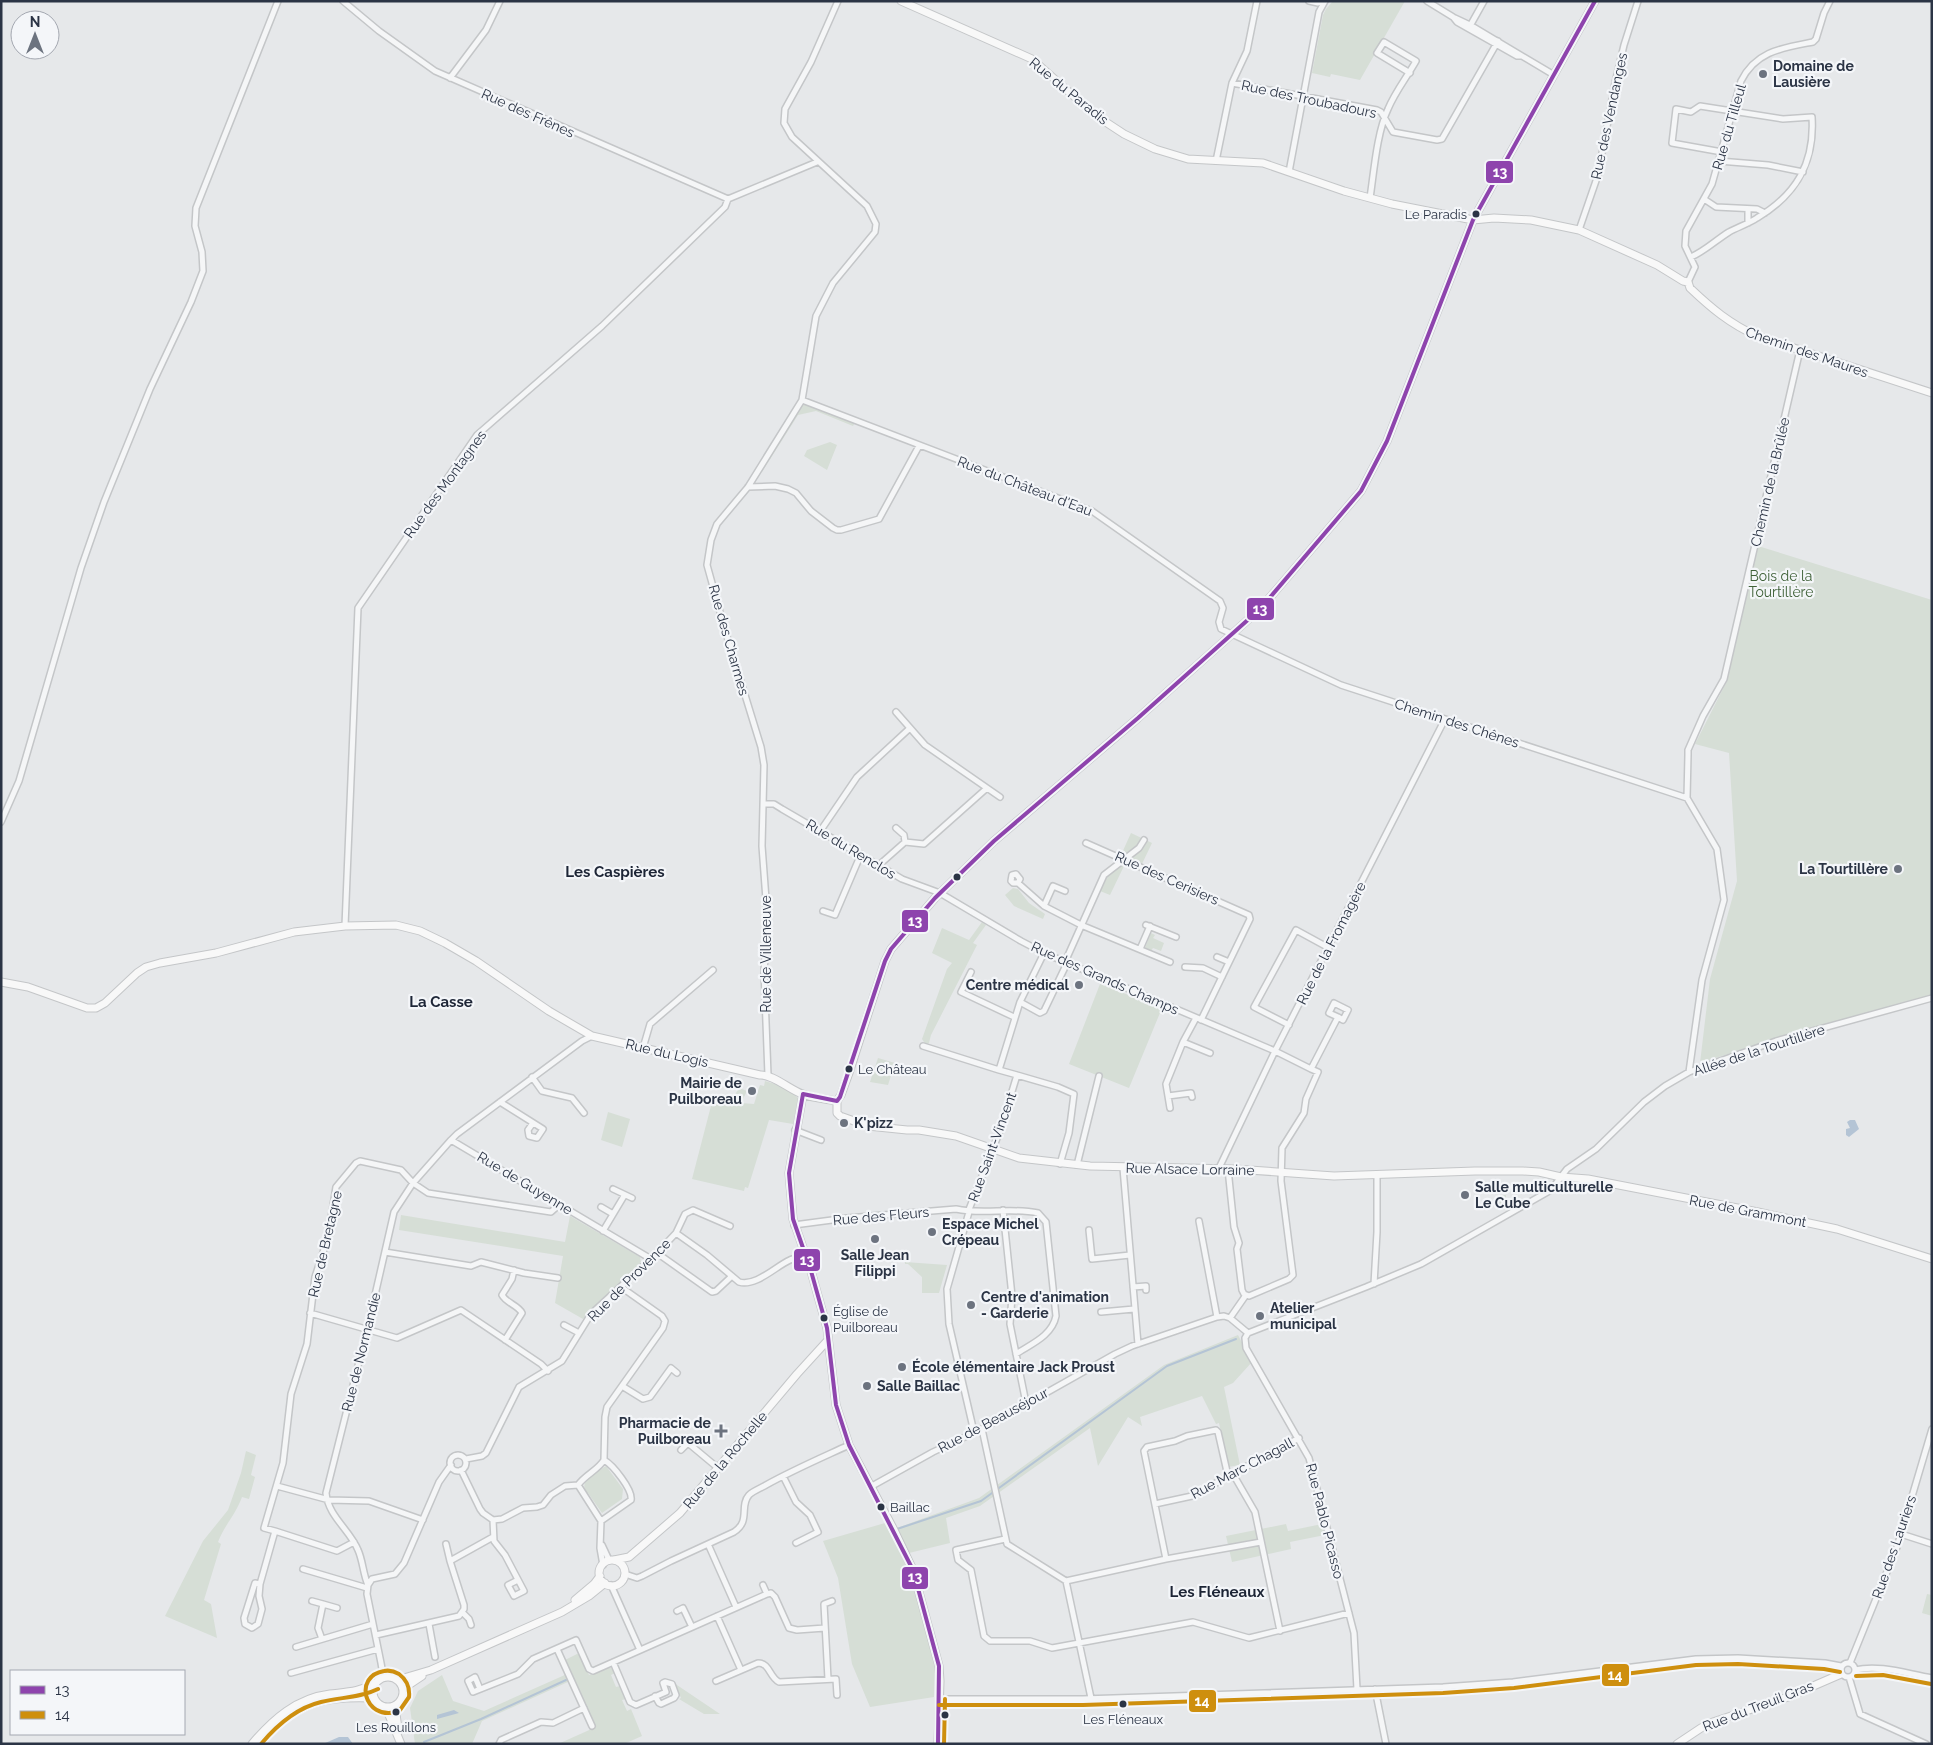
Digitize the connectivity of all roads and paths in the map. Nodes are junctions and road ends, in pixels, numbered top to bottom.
1 (278, 1) edge
2 (343, 1) edge
3 (500, 1) edge
4 (838, 1) edge
5 (901, 1) edge
6 (1258, 1) edge
7 (1324, 1) edge
8 (1427, 1) edge
9 (1484, 1) edge
10 (1595, 1) edge
11 (1638, 1) edge
12 (1830, 1) edge
13 (1312, 2) edge
14 (1319, 12) junction
15 (1469, 26) junction
16 (1497, 42) junction
17 (1410, 73) junction
18 (1554, 75) junction
19 (450, 78) junction
20 (1232, 83) junction
21 (1303, 96) junction
22 (1733, 111) junction
23 (1385, 119) junction
24 (1722, 152) junction
25 (1216, 160) junction
26 (1719, 161) junction
27 (817, 162) junction
28 (1289, 172) junction
29 (1803, 172) junction
30 (1370, 198) junction
31 (728, 199) junction
32 (1704, 199) junction
33 (1748, 208) junction
34 (1764, 213) junction
35 (1473, 220) junction
36 (1748, 223) junction
37 (1579, 230) junction
38 (1691, 257) junction
39 (1688, 282) junction
40 (1800, 350) junction
41 (1932, 393) edge
42 (802, 400) junction
43 (919, 446) junction
44 (748, 487) junction
45 (1231, 635) junction
46 (896, 712) dead end
47 (1445, 719) junction
48 (910, 728) junction
49 (988, 788) junction
50 (1000, 797) dead end
51 (1687, 798) junction
52 (764, 804) junction
53 (1, 822) edge
54 (896, 828) dead end
55 (821, 830) junction
56 (1144, 840) dead end
57 (905, 842) junction
58 (1086, 843) dead end
59 (861, 854) junction
60 (1124, 861) junction
61 (879, 866) junction
62 (1018, 883) dead end
63 (1065, 891) dead end
64 (940, 892) junction
65 (1044, 906) junction
66 (823, 910) dead end
67 (1081, 925) junction
68 (345, 926) junction
69 (1176, 937) dead end
70 (1329, 948) junction
71 (1140, 949) junction
72 (1044, 953) junction
73 (1217, 957) dead end
74 (1066, 962) junction
75 (1170, 962) dead end
76 (1229, 962) junction
77 (1184, 967) dead end
78 (713, 970) dead end
79 (971, 972) dead end
80 (1222, 977) junction
81 (1, 982) edge
82 (1931, 999) edge
83 (1020, 1002) junction
84 (1014, 1017) junction
85 (1338, 1017) dead end
86 (1198, 1019) junction
87 (1289, 1025) junction
88 (589, 1035) junction
89 (1183, 1042) junction
90 (923, 1046) dead end
91 (643, 1048) junction
92 (1275, 1052) junction
93 (1210, 1053) dead end
94 (1311, 1069) junction
95 (999, 1070) junction
96 (1689, 1072) junction
97 (768, 1075) junction
98 (1016, 1075) junction
99 (1099, 1076) dead end
100 (532, 1078) junction
101 (802, 1094) junction
102 (1168, 1096) junction
103 (1192, 1096) dead end
104 (837, 1101) junction
105 (500, 1102) junction
106 (1170, 1108) dead end
107 (584, 1113) dead end
108 (533, 1122) dead end
109 (795, 1130) junction
110 (451, 1140) junction
111 (821, 1140) dead end
112 (992, 1149) junction
113 (1060, 1164) junction
114 (1077, 1165) junction
115 (1123, 1168) junction
116 (1219, 1168) junction
117 (1228, 1169) junction
118 (1281, 1173) junction
119 (1377, 1175) junction
120 (1561, 1178) junction
121 (413, 1183) junction
122 (613, 1189) dead end
123 (624, 1196) junction
124 (632, 1198) dead end
125 (560, 1204) junction
126 (601, 1207) dead end
127 (1003, 1210) junction
128 (968, 1212) junction
129 (614, 1214) junction
130 (1199, 1221) dead end
131 (794, 1225) junction
132 (730, 1226) dead end
133 (1089, 1230) dead end
134 (603, 1231) junction
135 (676, 1233) junction
136 (385, 1252) junction
137 (657, 1253) junction
138 (1130, 1255) junction
139 (806, 1256) junction
140 (651, 1259) junction
141 (1932, 1259) edge
142 (514, 1270) junction
143 (732, 1276) junction
144 (558, 1278) dead end
145 (1374, 1284) junction
146 (621, 1287) junction
147 (1133, 1288) junction
148 (1146, 1290) dead end
149 (1246, 1295) junction
150 (1134, 1309) junction
151 (1101, 1312) dead end
152 (310, 1313) junction
153 (1217, 1317) junction
154 (1230, 1318) junction
155 (564, 1325) dead end
156 (367, 1330) junction
157 (1248, 1333) junction
158 (579, 1334) junction
159 (505, 1340) junction
160 (828, 1340) junction
161 (1138, 1344) junction
162 (1016, 1354) junction
163 (814, 1356) junction
164 (830, 1361) junction
165 (548, 1371) junction
166 (677, 1373) dead end
167 (622, 1386) junction
168 (1026, 1403) junction
169 (982, 1429) junction
170 (974, 1432) junction
171 (1931, 1432) edge
172 (1299, 1438) junction
173 (849, 1445) junction
174 (681, 1450) dead end
175 (466, 1460) junction
176 (604, 1460) junction
177 (451, 1465) junction
178 (718, 1468) junction
179 (461, 1470) junction
180 (1230, 1475) junction
181 (783, 1476) junction
182 (578, 1485) junction
183 (277, 1486) junction
184 (872, 1486) junction
185 (326, 1500) junction
186 (1155, 1504) junction
187 (422, 1520) junction
188 (493, 1520) junction
189 (601, 1521) junction
190 (275, 1531) junction
191 (1901, 1534) junction
192 (493, 1537) junction
193 (1005, 1539) junction
194 (354, 1542) junction
195 (601, 1542) junction
196 (1261, 1542) junction
197 (796, 1543) dead end
198 (446, 1544) dead end
199 (708, 1544) junction
200 (1932, 1544) edge
201 (628, 1557) junction
202 (1166, 1559) junction
203 (612, 1560) junction
204 (450, 1561) junction
205 (602, 1565) junction
206 (304, 1570) dead end
207 (625, 1571) junction
208 (364, 1574) junction
209 (600, 1576) junction
210 (372, 1579) junction
211 (518, 1580) dead end
212 (1066, 1581) junction
213 (260, 1584) junction
214 (608, 1584) junction
215 (763, 1585) dead end
216 (368, 1586) junction
217 (767, 1594) junction
218 (312, 1601) dead end
219 (832, 1601) dead end
220 (324, 1604) junction
221 (736, 1607) junction
222 (337, 1608) dead end
223 (677, 1611) dead end
224 (462, 1612) junction
225 (562, 1612) junction
226 (1349, 1613) junction
227 (717, 1616) junction
228 (373, 1624) junction
229 (429, 1624) junction
230 (471, 1625) dead end
231 (692, 1627) junction
232 (825, 1628) junction
233 (1280, 1631) junction
234 (376, 1635) junction
235 (322, 1639) junction
236 (1079, 1642) junction
237 (296, 1647) dead end
238 (557, 1648) junction
239 (378, 1649) junction
240 (640, 1650) junction
241 (435, 1657) dead end
242 (613, 1662) junction
243 (1850, 1663) junction
244 (382, 1669) junction
245 (431, 1670) junction
246 (741, 1670) junction
247 (1841, 1670) junction
248 (1855, 1670) junction
249 (291, 1673) dead end
250 (388, 1676) junction
251 (1850, 1677) junction
252 (1932, 1678) edge
253 (828, 1679) junction
254 (397, 1680) junction
255 (377, 1681) junction
256 (716, 1681) dead end
257 (480, 1689) dead end
258 (1357, 1689) junction
259 (1375, 1689) junction
260 (403, 1692) junction
261 (837, 1695) dead end
262 (655, 1696) junction
263 (373, 1698) junction
264 (1091, 1698) junction
265 (939, 1699) junction
266 (395, 1706) junction
267 (386, 1708) junction
268 (584, 1708) junction
269 (592, 1726) dead end
270 (400, 1740) edge
271 (254, 1744) edge
272 (499, 1744) edge
273 (938, 1744) edge
274 (1386, 1744) edge
275 (1677, 1744) edge
276 (1926, 1744) edge

1 - 53 street
2 - 19 street, Rue des Frênes
3 - 19 street
4 - 27 street
5 - 25 street, Rue du Paradis
6 - 20 street
7 - 13 street
7 - 14 street
8 - 15 street
9 - 15 street
10 - 18 street
11 - 37 street, Rue des Vendanges
12 - 22 street, Rue du Tilleul
13 - 14 street
14 - 21 street
15 - 16 street
16 - 18 street
16 - 23 street, Rue des Troubadours
17 - 17 street
17 - 23 street
18 - 35 street
19 - 31 street, Rue des Frênes
20 - 21 street, Rue des Troubadours
20 - 25 street
21 - 23 street, Rue des Troubadours
21 - 28 street
22 - 24 street, Rue du Tilleul
22 - 24 street
22 - 29 street
23 - 30 street
24 - 26 street, Rue du Tilleul
25 - 28 street, Rue du Paradis
26 - 29 street
26 - 32 street, Rue du Tilleul
27 - 31 street
27 - 42 street
28 - 30 street, Rue du Paradis
29 - 34 street
30 - 35 street, Rue du Paradis
31 - 68 street, Rue des Montagnes
32 - 33 street
32 - 38 street, Rue du Tilleul
33 - 34 street
33 - 36 street
34 - 36 street
35 - 37 street, Chemin des Maures
35 - 45 street
36 - 38 street
37 - 39 street, Chemin des Maures
38 - 39 street, Rue du Tilleul
39 - 40 street, Chemin des Maures
40 - 41 street, Chemin des Maures
40 - 51 street, Chemin de la Brûlée
42 - 43 street, Rue du Château d'Eau
42 - 44 street, Rue des Charmes
43 - 44 street
43 - 45 street, Rue du Château d'Eau
44 - 52 street, Rue des Charmes
45 - 47 street, Chemin des Chênes
45 - 64 street
46 - 48 street
47 - 51 street, Chemin des Chênes
47 - 70 street, Rue de la Fromagère
48 - 49 street
48 - 55 street
49 - 50 street
49 - 57 street
51 - 96 street
52 - 55 street, Rue du Renclos
52 - 97 street, Rue de Villeneuve
54 - 57 street
55 - 59 street, Rue du Renclos
56 - 60 street
57 - 61 street
58 - 60 street, Rue des Cerisiers
59 - 61 street, Rue du Renclos
59 - 66 street
60 - 67 street
60 - 76 street, Rue des Cerisiers
61 - 64 street, Rue du Renclos
62 - 65 street
63 - 65 street
64 - 72 street, Rue des Grands Champs
64 - 104 street
65 - 67 street
67 - 71 street
67 - 74 street
68 - 81 street, Rue du Logis
68 - 88 street, Rue du Logis
69 - 71 street
70 - 87 street, Rue de la Fromagère
70 - 87 street
71 - 75 street
72 - 74 street, Rue des Grands Champs
72 - 83 street, Rue Saint-Vincent
73 - 76 street
74 - 83 street
74 - 86 street, Rue des Grands Champs
76 - 80 street
77 - 80 street
78 - 91 street
79 - 84 street
80 - 86 street
82 - 96 street, Allée de la Tourtillère
83 - 84 street, Rue Saint-Vincent
84 - 95 street, Rue Saint-Vincent
85 - 94 street
86 - 89 street
86 - 92 street, Rue des Grands Champs
87 - 92 street, Rue de la Fromagère
88 - 91 street, Rue du Logis
88 - 100 street
89 - 93 street
89 - 102 street
90 - 95 street
91 - 97 street, Rue du Logis
92 - 94 street, Rue des Grands Champs
92 - 116 street, Rue de la Fromagère
94 - 118 street
95 - 98 street, Rue Saint-Vincent
96 - 120 street, Allée de la Tourtillère
97 - 101 street, Rue du Logis
98 - 112 street, Rue Saint-Vincent
98 - 113 street
99 - 114 street
100 - 105 street
100 - 107 street
101 - 104 street, Rue du Logis
101 - 109 street
102 - 103 street
102 - 106 street
104 - 112 street, Rue Alsace Lorraine
105 - 108 street
105 - 110 street
109 - 111 street
109 - 131 street
110 - 121 street, Rue de Normandie
110 - 125 street, Rue de Guyenne
112 - 113 street, Rue Alsace Lorraine
112 - 128 street, Rue Saint-Vincent
113 - 114 street, Rue Alsace Lorraine
114 - 115 street, Rue Alsace Lorraine
115 - 116 street, Rue Alsace Lorraine
115 - 138 street
116 - 117 street, Rue Alsace Lorraine
117 - 118 street, Rue Alsace Lorraine
117 - 149 street
118 - 119 street, Rue Alsace Lorraine
118 - 149 street
119 - 120 street, Rue Alsace Lorraine
119 - 145 street
120 - 141 street, Rue de Grammont
120 - 145 street, Allée de la Tourtillère
121 - 125 street, Rue de Bretagne
121 - 136 street, Rue de Normandie
121 - 152 street, Rue de Bretagne
122 - 123 street
123 - 124 street
123 - 129 street
125 - 134 street, Rue de Guyenne
126 - 129 street
127 - 128 street, Rue des Fleurs
127 - 162 street
127 - 162 street, Rue des Fleurs
128 - 131 street, Rue des Fleurs
128 - 170 street, Rue Saint-Vincent
129 - 134 street
130 - 153 street
131 - 139 street
132 - 135 street
133 - 138 street
134 - 140 street, Rue de Guyenne
135 - 137 street, Rue de Provence
135 - 143 street, Rue de Provence
136 - 142 street
136 - 156 street, Rue de Normandie
137 - 140 street, Rue de Provence
137 - 143 street
138 - 147 street
139 - 143 street
139 - 160 street
140 - 146 street, Rue de Provence
142 - 144 street
142 - 159 street
145 - 157 street, Allée de la Tourtillère
146 - 158 street, Rue de Provence
146 - 167 street
147 - 148 street
147 - 150 street
149 - 154 street
150 - 151 street
150 - 161 street
152 - 156 street
152 - 183 street, Rue de Bretagne
153 - 154 street, Rue de Beauséjour
153 - 161 street, Rue de Beauséjour
154 - 157 street
155 - 158 street
156 - 159 street
156 - 185 street, Rue de Normandie
157 - 172 street, Rue Pablo Picasso
158 - 165 street, Rue de Provence
159 - 165 street
160 - 163 street, Rue de la Rochelle
160 - 164 street
161 - 168 street, Rue de Beauséjour
162 - 168 street
163 - 164 street
163 - 178 street, Rue de la Rochelle
164 - 173 street
165 - 175 street, Rue de Provence
166 - 167 street
167 - 176 street
168 - 169 street, Rue de Beauséjour
169 - 170 street, Rue de Beauséjour
169 - 193 street
170 - 184 street, Rue de Beauséjour
171 - 191 street, Rue des Lauriers
172 - 180 street, Rue Marc Chagall
172 - 226 street, Rue Pablo Picasso
173 - 181 street
173 - 184 street
174 - 178 street
175 - 177 street
175 - 179 street
176 - 182 street
176 - 189 street
177 - 179 street
177 - 187 street
178 - 201 street, Rue de la Rochelle
179 - 188 street
180 - 186 street, Rue Marc Chagall
180 - 186 street
180 - 196 street
181 - 197 street
181 - 199 street
182 - 188 street
182 - 189 street
183 - 185 street
183 - 190 street, Rue de Bretagne
184 - 265 street
185 - 187 street
185 - 194 street
186 - 202 street
187 - 210 street
188 - 192 street
189 - 195 street
190 - 194 street
190 - 213 street
191 - 200 street
191 - 243 street, Rue des Lauriers
192 - 204 street
192 - 211 street
193 - 212 street
193 - 236 street
194 - 208 street
195 - 203 street
195 - 205 street
196 - 202 street
196 - 233 street
198 - 204 street
199 - 207 street
199 - 221 street
201 - 203 street, Rue de la Rochelle
201 - 207 street, Rue de la Rochelle
202 - 212 street
203 - 205 street
203 - 207 street
204 - 224 street
205 - 209 street
206 - 216 street
207 - 214 street
208 - 210 street
208 - 216 street
209 - 214 street
209 - 225 street
210 - 216 street
212 - 236 street
213 - 213 street
214 - 225 street
214 - 240 street
215 - 217 street
216 - 228 street
217 - 221 street
217 - 232 street
218 - 220 street
219 - 232 street
220 - 222 street
220 - 235 street
221 - 227 street
223 - 231 street
224 - 229 street
224 - 230 street
225 - 245 street
226 - 233 street
226 - 258 street, Rue Pablo Picasso
227 - 231 street
227 - 246 street
228 - 234 street
228 - 235 street
229 - 234 street
229 - 241 street
231 - 240 street
232 - 253 street
233 - 236 street
234 - 239 street
235 - 237 street
236 - 264 street
238 - 242 street
238 - 257 street
238 - 268 street
239 - 244 street
239 - 249 street
240 - 242 street
242 - 262 street
243 - 247 street, Rue du Treuil Gras
243 - 248 street
244 - 250 street
244 - 255 street
245 - 254 street
245 - 260 street
246 - 253 street
246 - 256 street
247 - 251 street
247 - 259 street
247 - 275 street, Rue du Treuil Gras
248 - 251 street
248 - 252 street
250 - 254 street
250 - 255 street
251 - 276 street
253 - 261 street
254 - 260 street
255 - 263 street
255 - 271 street
258 - 259 street
258 - 264 street
259 - 274 street
260 - 266 street
262 - 262 street
263 - 267 street
263 - 271 street
264 - 265 street
265 - 273 street
266 - 267 street
266 - 270 street
267 - 270 street
268 - 269 street
268 - 272 street

